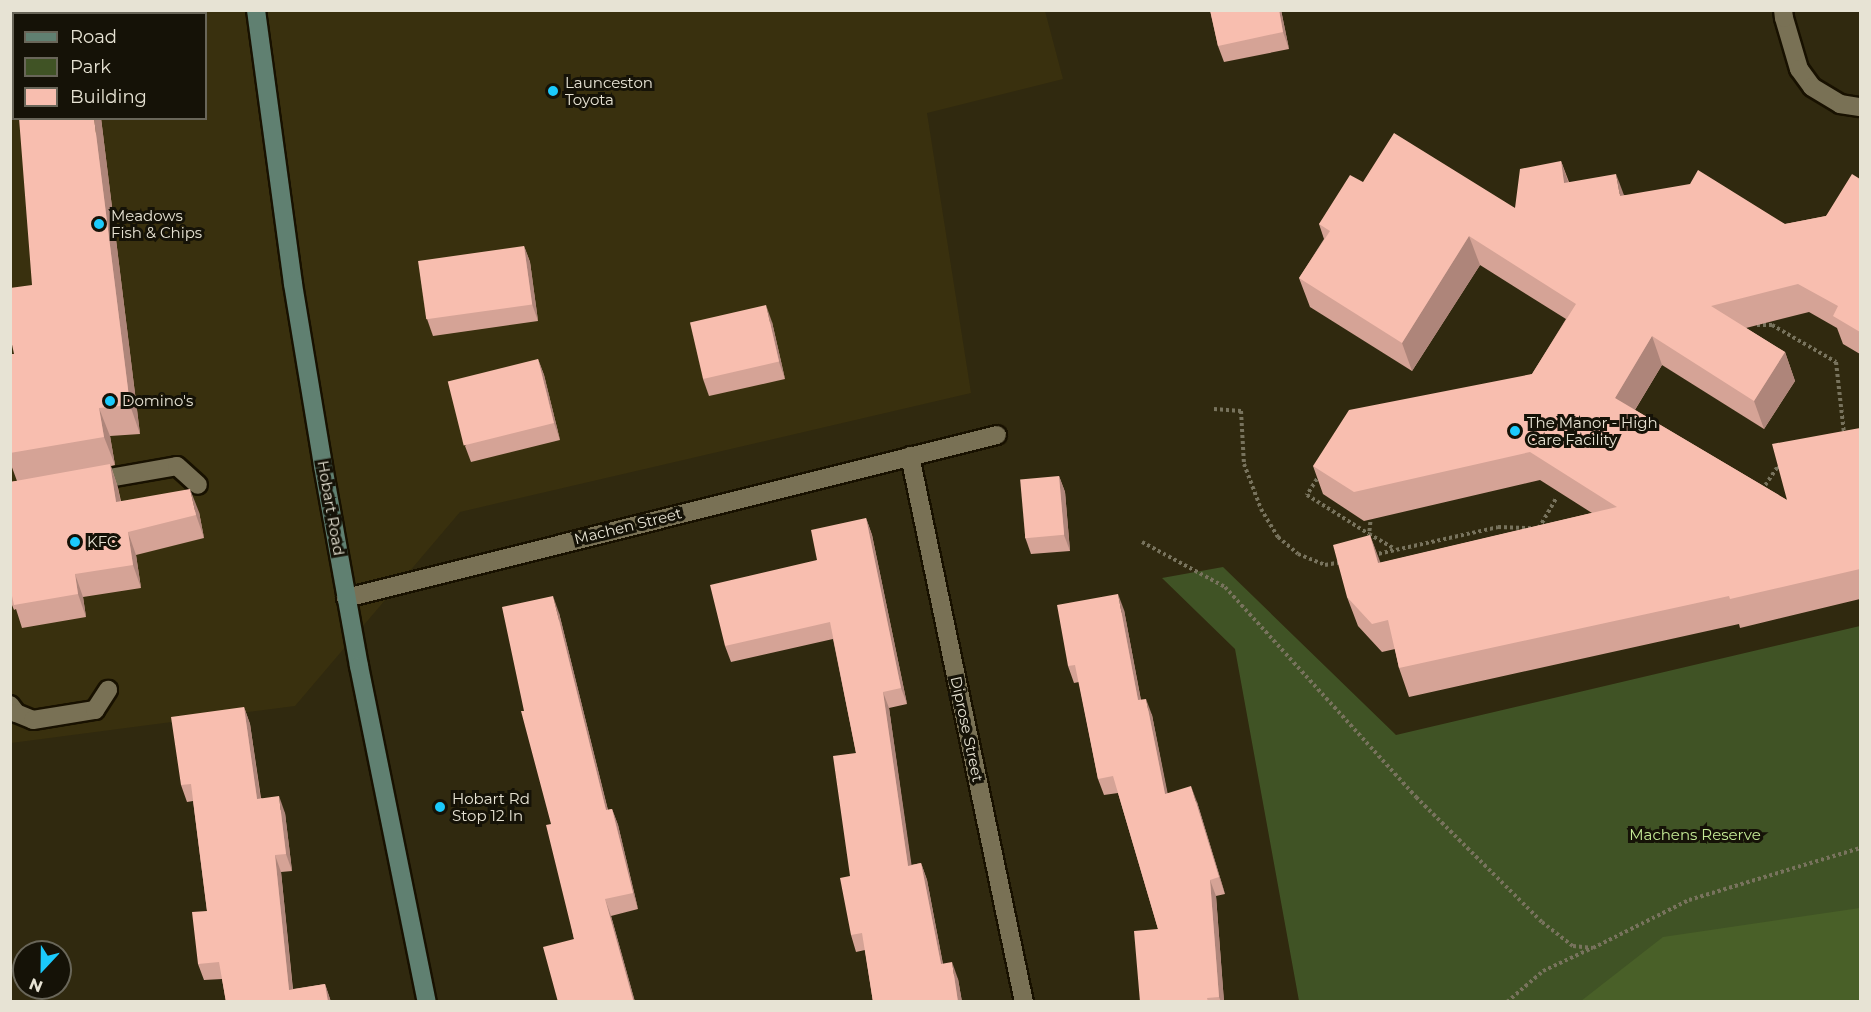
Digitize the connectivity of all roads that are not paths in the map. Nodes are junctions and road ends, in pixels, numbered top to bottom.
1 (256, 10) edge
2 (1784, 14) edge
3 (1860, 107) edge
4 (997, 435) dead end
5 (910, 456) junction
6 (77, 484) edge
7 (198, 485) dead end
8 (346, 598) junction
9 (108, 690) dead end
10 (10, 705) edge
11 (427, 1002) edge
12 (1024, 1002) edge

1 - 8 main road, Hobart Road
2 - 3 street
4 - 5 street, Machen Street
5 - 8 street, Machen Street
5 - 12 street, Diprose Street
6 - 7 street
8 - 11 main road, Hobart Road
9 - 10 street

